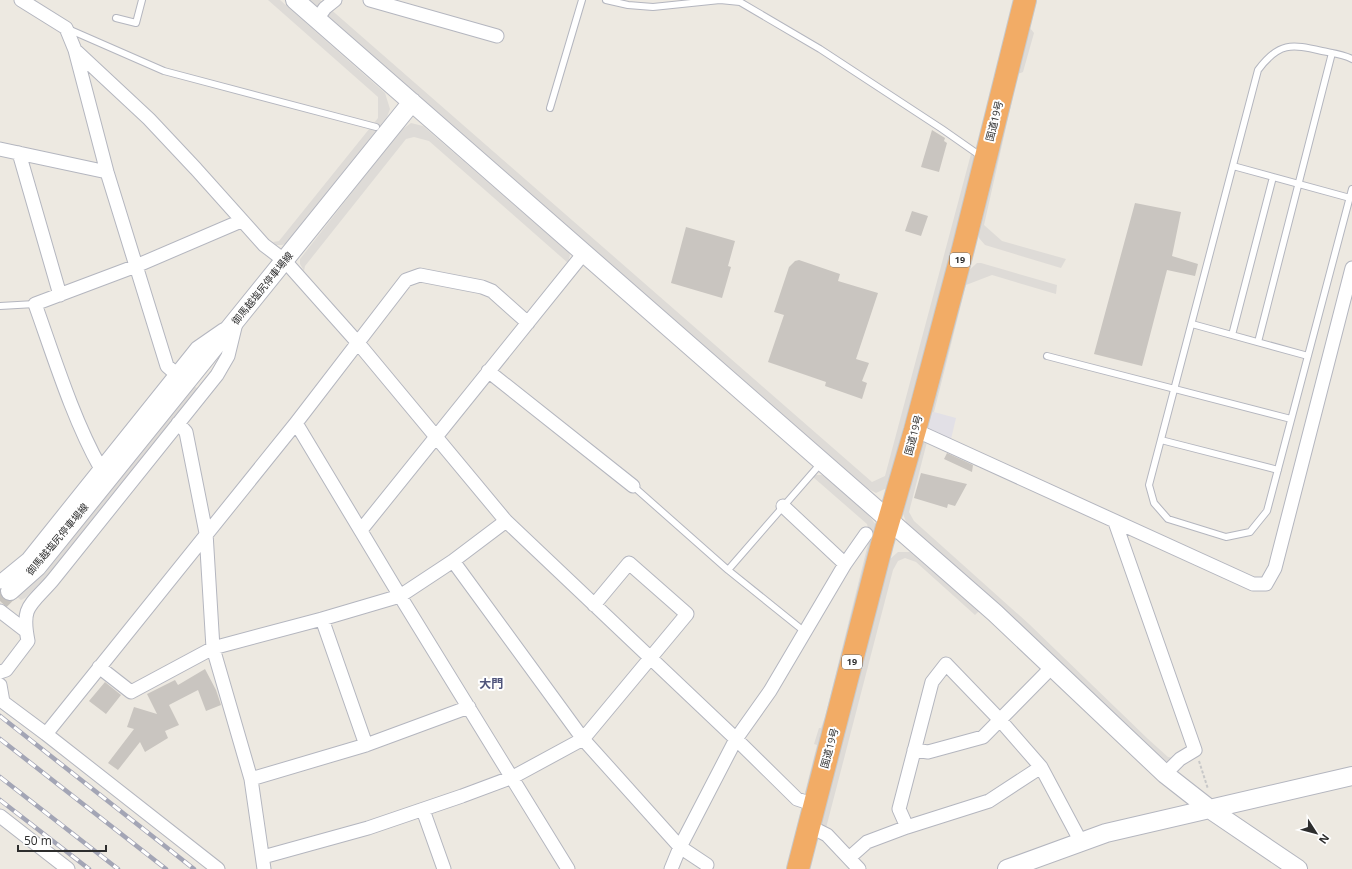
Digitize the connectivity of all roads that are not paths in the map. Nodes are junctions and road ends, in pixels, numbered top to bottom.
1 (21, 0) edge
2 (142, 0) edge
3 (295, 0) edge
4 (335, 0) edge
5 (370, 0) edge
6 (582, 0) edge
7 (606, 0) edge
8 (1025, 0) edge
9 (116, 18) dead end
10 (317, 19) junction
11 (66, 28) junction
12 (497, 36) dead end
13 (75, 50) junction
14 (1332, 53) junction
15 (1352, 59) edge
16 (412, 102) junction
17 (550, 108) dead end
18 (376, 127) dead end
19 (0, 148) edge
20 (19, 152) junction
21 (985, 159) junction
22 (1233, 166) junction
23 (107, 172) junction
24 (1272, 177) junction
25 (1299, 184) junction
26 (1352, 189) edge
27 (1350, 198) junction
28 (241, 221) junction
29 (584, 253) junction
30 (285, 261) junction
31 (136, 266) junction
32 (1352, 268) edge
33 (60, 295) junction
34 (35, 304) junction
35 (0, 306) edge
36 (236, 321) junction
37 (528, 323) junction
38 (1192, 324) junction
39 (1232, 335) junction
40 (1258, 342) junction
41 (358, 343) junction
42 (1047, 356) dead end
43 (1308, 356) junction
44 (488, 371) junction
45 (175, 373) junction
46 (1175, 388) junction
47 (1291, 419) junction
48 (296, 423) junction
49 (178, 424) junction
50 (915, 430) junction
51 (435, 437) junction
52 (1161, 440) junction
53 (823, 461) junction
54 (100, 467) junction
55 (1278, 470) junction
56 (633, 486) joint
57 (783, 506) junction
58 (889, 520) junction
59 (506, 521) junction
60 (1116, 522) junction
61 (361, 530) junction
62 (206, 533) junction
63 (866, 534) dead end
64 (454, 561) junction
65 (845, 564) junction
66 (728, 570) junction
67 (5, 586) edge
68 (400, 596) junction
69 (594, 605) junction
70 (0, 611) edge
71 (322, 619) junction
72 (26, 631) junction
73 (805, 632) junction
74 (213, 648) junction
75 (650, 660) junction
76 (99, 667) junction
77 (1052, 668) junction
78 (0, 672) edge
79 (0, 685) edge
80 (469, 707) junction
81 (1000, 720) junction
82 (46, 734) junction
83 (583, 739) junction
84 (736, 739) junction
85 (366, 745) junction
86 (914, 750) junction
87 (1041, 767) junction
88 (1165, 774) junction
89 (1352, 776) edge
90 (513, 777) junction
91 (251, 779) junction
92 (1209, 802) junction
93 (815, 805) junction
94 (423, 810) junction
95 (0, 816) edge
96 (809, 826) junction
97 (907, 827) junction
98 (1081, 842) junction
99 (680, 846) junction
100 (849, 858) junction
101 (263, 863) edge
102 (707, 865) dead end
103 (68, 869) edge
104 (218, 869) edge
105 (444, 869) edge
106 (568, 869) edge
107 (672, 869) edge
108 (798, 869) edge
109 (859, 869) edge
110 (1007, 869) edge
111 (1298, 869) edge

1 - 11 street
2 - 9 lane
3 - 10 street
4 - 10 street
5 - 12 street
6 - 17 lane
7 - 21 lane
8 - 21 highway, 国道19号 / 19
10 - 16 street
11 - 13 street
11 - 18 lane
13 - 23 street
13 - 28 street
14 - 15 lane
14 - 22 lane
14 - 25 lane
16 - 29 street
16 - 30 street, 御馬越塩尻停車場線
19 - 20 street
20 - 23 street
20 - 33 street
21 - 50 highway, 国道19号 / 19
22 - 24 lane
22 - 38 lane
23 - 31 street
24 - 25 lane
24 - 39 lane
25 - 27 lane
25 - 40 lane
26 - 27 lane
27 - 43 lane
28 - 30 street
28 - 31 street
29 - 37 street
29 - 53 street
30 - 36 street, 御馬越塩尻停車場線
30 - 41 street
31 - 33 street
31 - 45 street
32 - 60 street
33 - 34 street
34 - 35 lane
34 - 54 street
36 - 45 street
36 - 49 street
36 - 67 street, 御馬越塩尻停車場線
37 - 41 street
37 - 44 street
38 - 39 lane
38 - 46 lane
39 - 40 lane
40 - 43 lane
41 - 48 street
41 - 51 street
42 - 46 lane
43 - 47 lane
44 - 51 street
44 - 56 street
45 - 54 street
46 - 47 lane
46 - 52 lane
47 - 55 lane
48 - 61 street
48 - 62 street
49 - 62 street
49 - 72 street
50 - 58 highway, 国道19号 / 19
50 - 60 street
51 - 59 street
51 - 61 street
52 - 55 lane
52 - 55 lane
53 - 57 lane
53 - 58 street
54 - 67 street
56 - 66 lane
57 - 65 street
57 - 66 lane
58 - 77 street
58 - 93 highway, 国道19号 / 19
59 - 64 street
59 - 69 street
60 - 88 street
61 - 68 street
62 - 74 street
62 - 76 street
63 - 65 street
64 - 68 street
64 - 83 street
65 - 73 street
66 - 73 lane
68 - 71 street
68 - 80 street
69 - 75 street
69 - 75 street
70 - 72 street
71 - 74 street
71 - 85 street
72 - 78 street
73 - 84 street
74 - 76 street
74 - 91 street
75 - 83 street
75 - 84 street
76 - 82 street
77 - 81 street
77 - 88 street
79 - 82 street
80 - 85 street
80 - 90 street
81 - 86 street
81 - 86 street
81 - 87 street
82 - 104 street
83 - 90 street
83 - 99 street
84 - 93 street
84 - 99 street
85 - 91 street
86 - 97 street
87 - 97 street
87 - 98 street
88 - 92 street
89 - 92 street
90 - 94 street
90 - 106 street
91 - 101 street
92 - 98 street
92 - 111 street
93 - 96 highway, 国道19号 / 19
94 - 101 street
94 - 105 street
95 - 103 street
96 - 100 street
96 - 108 highway, 国道19号 / 19
97 - 100 street
98 - 110 street
99 - 102 street
99 - 107 street
100 - 109 street

